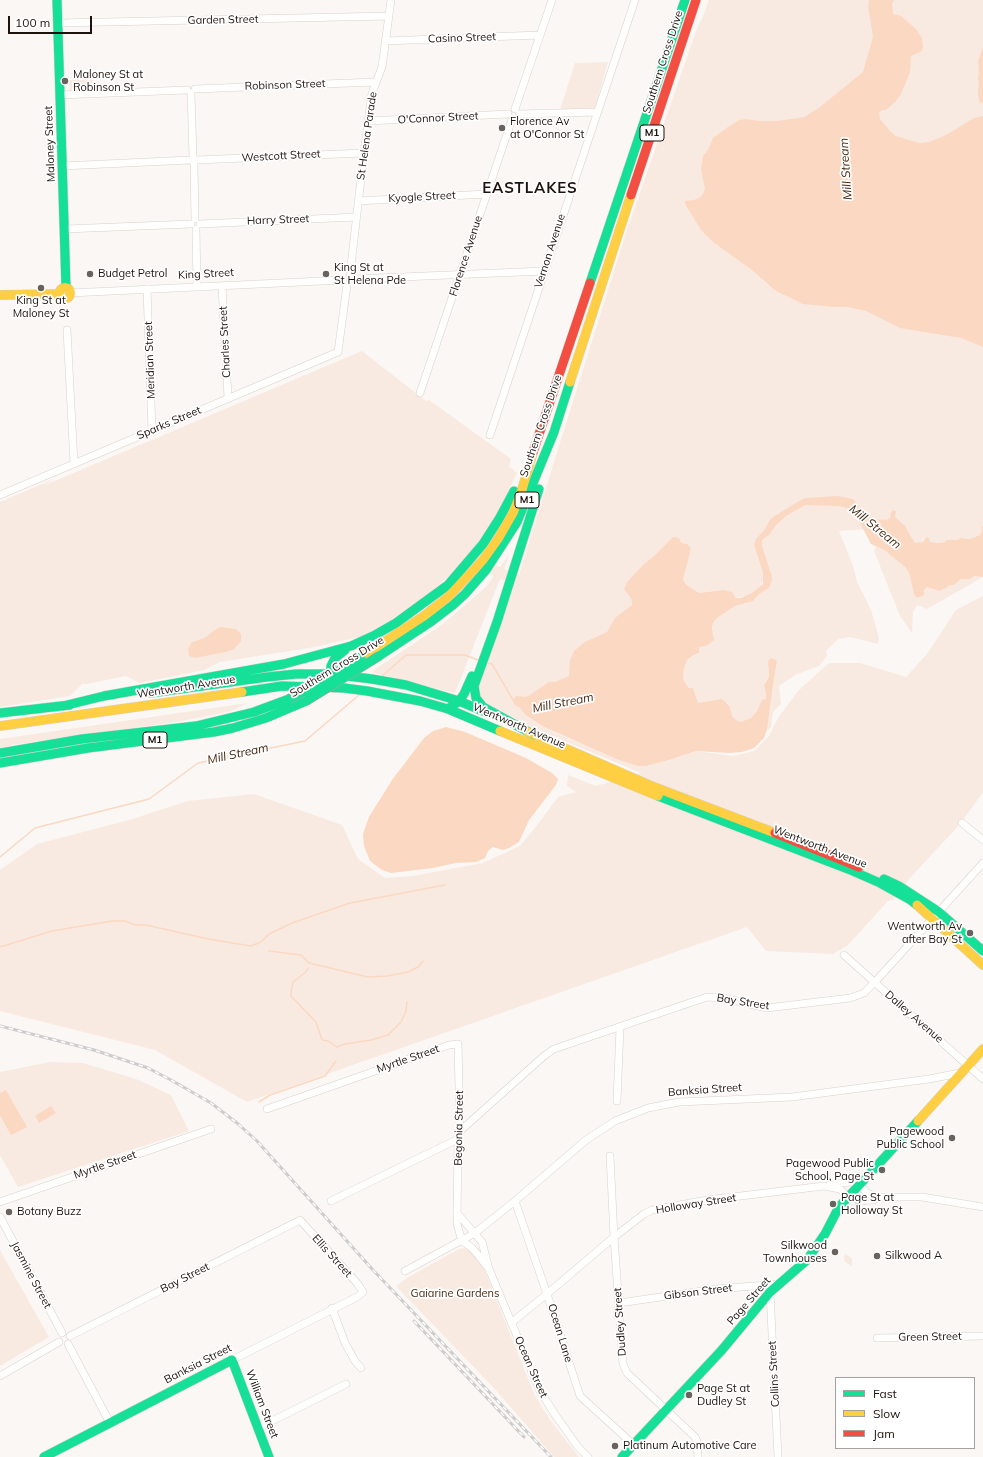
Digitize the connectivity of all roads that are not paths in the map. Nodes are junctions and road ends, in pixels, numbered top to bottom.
1 (57, 0) edge
2 (391, 0) edge
3 (552, 0) edge
4 (634, 0) edge
5 (685, 0) edge
6 (696, 0) edge
7 (389, 16) junction
8 (58, 23) junction
9 (539, 35) junction
10 (385, 41) junction
11 (376, 82) junction
12 (191, 91) junction
13 (60, 95) junction
14 (517, 111) junction
15 (597, 112) junction
16 (510, 117) junction
17 (368, 121) junction
18 (364, 153) junction
19 (193, 160) junction
20 (62, 166) junction
21 (486, 194) junction
22 (358, 201) junction
23 (357, 217) junction
24 (196, 224) junction
25 (64, 229) junction
26 (544, 271) junction
27 (460, 274) junction
28 (352, 277) junction
29 (345, 283) junction
30 (222, 286) junction
31 (197, 287) junction
32 (147, 290) junction
33 (65, 291) junction
34 (0, 295) edge
35 (67, 330) dead end
36 (420, 393) dead end
37 (228, 398) junction
38 (152, 431) junction
39 (554, 432) junction
40 (490, 435) dead end
41 (531, 457) junction
42 (74, 464) junction
43 (0, 495) edge
44 (487, 565) junction
45 (351, 646) junction
46 (478, 665) junction
47 (330, 674) junction
48 (367, 686) junction
49 (459, 701) junction
50 (63, 706) junction
51 (448, 709) junction
52 (0, 713) edge
53 (0, 726) edge
54 (534, 735) junction
55 (0, 753) edge
56 (0, 763) edge
57 (962, 823) dead end
58 (983, 840) edge
59 (983, 863) edge
60 (936, 915) junction
61 (983, 951) edge
62 (844, 955) dead end
63 (983, 965) edge
64 (874, 983) junction
65 (620, 1028) junction
66 (458, 1044) joint
67 (983, 1049) edge
68 (968, 1066) junction
69 (960, 1073) junction
70 (983, 1080) edge
71 (617, 1100) dead end
72 (267, 1109) dead end
73 (211, 1129) dead end
74 (459, 1135) junction
75 (610, 1156) dead end
76 (859, 1184) junction
77 (824, 1186) junction
78 (848, 1197) junction
79 (878, 1197) junction
80 (330, 1201) dead end
81 (515, 1201) junction
82 (0, 1202) edge
83 (983, 1207) edge
84 (457, 1212) junction
85 (0, 1217) edge
86 (300, 1220) joint
87 (475, 1233) junction
88 (614, 1237) junction
89 (462, 1241) junction
90 (489, 1269) junction
91 (405, 1271) dead end
92 (779, 1284) junction
93 (363, 1292) joint
94 (770, 1292) junction
95 (548, 1294) junction
96 (619, 1303) junction
97 (332, 1308) junction
98 (511, 1323) junction
99 (62, 1333) junction
100 (70, 1336) junction
101 (983, 1336) edge
102 (876, 1338) dead end
103 (59, 1342) junction
104 (68, 1344) junction
105 (232, 1360) junction
106 (361, 1368) dead end
107 (0, 1376) edge
108 (346, 1384) dead end
109 (666, 1410) junction
110 (110, 1423) junction
111 (258, 1428) junction
112 (634, 1445) junction
113 (44, 1457) edge
114 (269, 1457) edge
115 (588, 1457) edge
116 (622, 1457) edge
117 (698, 1457) edge
118 (778, 1457) edge

1 - 8 main road, Maloney Street
2 - 7 street, St Helena Parade
3 - 9 street
4 - 15 street, Vernon Avenue
5 - 41 main road, Southern Cross Drive / M1
6 - 39 main road, Southern Cross Drive / M1
7 - 8 street, Garden Street
7 - 10 street, St Helena Parade
8 - 13 main road, Maloney Street
9 - 10 street, Casino Street
9 - 14 street
10 - 11 street, St Helena Parade
11 - 12 street, Robinson Street
11 - 17 street, St Helena Parade
12 - 13 street, Robinson Street
12 - 19 street
13 - 20 main road, Maloney Street
14 - 15 street
14 - 16 street
15 - 26 street, Vernon Avenue
16 - 17 street, O'Connor Street
16 - 21 street, Florence Avenue
17 - 18 street, St Helena Parade
18 - 19 street, Westcott Street
18 - 22 street, St Helena Parade
19 - 20 street, Westcott Street
19 - 24 street
20 - 25 main road, Maloney Street
21 - 22 street, Kyogle Street
21 - 27 street, Florence Avenue
22 - 23 street, St Helena Parade
23 - 24 street, Harry Street
23 - 28 street, St Helena Parade
24 - 25 street, Harry Street
24 - 31 street
25 - 33 main road, Maloney Street
26 - 27 street
26 - 40 street, Vernon Avenue
27 - 28 street
27 - 36 street, Florence Avenue
28 - 29 street
29 - 30 street, King Street
29 - 37 street, Sparks Street
30 - 31 street, King Street
30 - 37 street, Charles Street
31 - 32 street, King Street
32 - 33 street, King Street
32 - 38 street, Meridian Street
33 - 34 main road, King Street
35 - 42 street
37 - 38 street, Sparks Street
38 - 42 street, Sparks Street
39 - 44 main road, Southern Cross Drive / M1
39 - 46 main road
41 - 44 main road, Southern Cross Drive / M1
41 - 45 main road
42 - 43 street, Sparks Street
44 - 55 main road, Southern Cross Drive / M1, bridge
44 - 56 main road, Southern Cross Drive / M1, bridge
45 - 47 main road
45 - 50 main road
46 - 49 main road
46 - 54 main road
47 - 48 main road, Wentworth Avenue
47 - 50 main road, Wentworth Avenue
48 - 49 main road, Wentworth Avenue
48 - 51 main road, Wentworth Avenue
48 - 53 main road, Wentworth Avenue
49 - 51 main road
49 - 54 main road, Wentworth Avenue
50 - 52 main road, Wentworth Avenue
51 - 60 main road, Wentworth Avenue
54 - 60 main road, Wentworth Avenue
57 - 58 street
59 - 60 street, Bay Street
60 - 61 main road, Wentworth Avenue
60 - 63 main road, Wentworth Avenue
60 - 64 street, Bay Street
62 - 64 street, Dalley Avenue
64 - 65 street, Bay Street
64 - 68 street, Dalley Avenue
65 - 71 street
65 - 74 street, Bay Street
66 - 72 street, Myrtle Street
66 - 74 street, Begonia Street
67 - 68 main road, Page Street
68 - 69 main road, Page Street
68 - 70 street, Dalley Avenue
69 - 76 main road, Page Street
69 - 81 street, Banksia Street
73 - 82 street, Myrtle Street
74 - 80 street, Bay Street
74 - 84 street, Begonia Street
75 - 88 street, Dudley Street
76 - 77 street, Holloway Street
76 - 78 main road, Page Street
76 - 79 street
77 - 78 street, Holloway Street
77 - 88 street, Holloway Street
78 - 79 street, Holloway Street
78 - 92 main road, Page Street
79 - 83 street, Holloway Street
81 - 87 street, Banksia Street
81 - 95 street, Ocean Lane
84 - 87 street
84 - 89 street, Begonia Street
85 - 99 street, Jasmine Street
86 - 93 street, Ellis Street
86 - 100 street, Bay Street
87 - 89 street, Banksia Street
87 - 90 street, Ocean Street
88 - 95 street, Holloway Street
88 - 96 street, Dudley Street
89 - 90 street, Ocean Street
89 - 91 street, Banksia Street
90 - 98 street, Ocean Street
92 - 94 main road, Page Street
92 - 96 street, Gibson Street
93 - 97 street, Banksia Street
94 - 109 main road, Page Street
94 - 118 street, Collins Street
95 - 98 street, Holloway Street
95 - 112 street, Ocean Lane
96 - 109 street, Dudley Street
97 - 105 street, Banksia Street
97 - 106 street
98 - 115 street, Ocean Street
99 - 100 street
99 - 103 street
100 - 104 street
101 - 102 street, Green Street
103 - 104 street
103 - 107 street
104 - 110 street
105 - 110 main road, Banksia Street
105 - 111 main road, William Street
108 - 111 street
109 - 112 main road, Page Street
109 - 117 street, Dudley Street
110 - 113 main road, Banksia Street
111 - 114 main road, William Street
112 - 116 main road, Page Street

